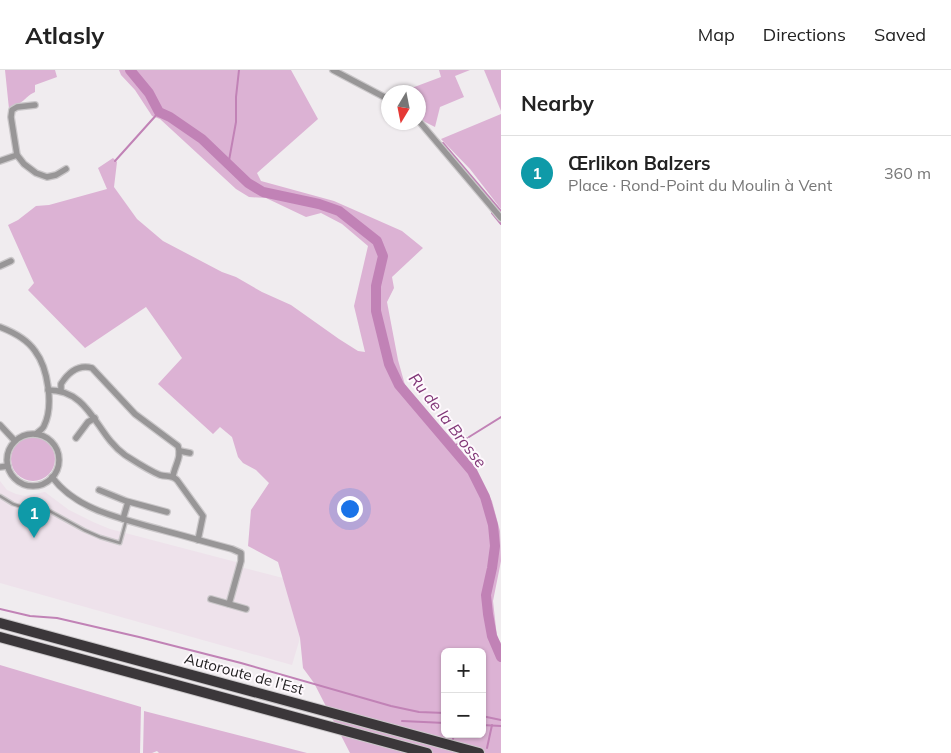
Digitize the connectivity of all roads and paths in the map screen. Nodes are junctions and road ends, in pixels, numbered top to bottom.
1 (333, 70) edge
2 (381, 95) edge
3 (35, 105) dead end
4 (426, 129) edge
5 (17, 155) junction
6 (0, 161) edge
7 (66, 169) dead end
8 (501, 218) edge
9 (11, 261) dead end
10 (1, 264) edge
11 (0, 327) edge
12 (48, 390) junction
13 (61, 390) junction
14 (95, 418) junction
15 (0, 426) edge
16 (36, 434) junction
17 (76, 438) dead end
18 (15, 441) junction
19 (180, 451) junction
20 (190, 453) dead end
21 (8, 466) junction
22 (0, 467) edge
23 (173, 476) junction
24 (52, 478) junction
25 (99, 490) dead end
26 (0, 496) edge
27 (128, 502) junction
28 (167, 512) dead end
29 (125, 520) junction
30 (198, 540) junction
31 (211, 599) dead end
32 (230, 604) junction
33 (246, 609) dead end
34 (0, 624) edge
35 (0, 637) edge
36 (427, 753) edge
37 (480, 753) edge

1 - 2 street
3 - 5 street
4 - 8 street
5 - 6 street
5 - 7 street
9 - 10 street
11 - 12 street
12 - 13 street
12 - 16 street
13 - 14 street
13 - 19 street
14 - 17 street
14 - 23 street
15 - 18 street
16 - 18 street
16 - 24 street
18 - 21 street
19 - 20 street
19 - 23 street
21 - 22 street
21 - 24 street
23 - 30 street
24 - 29 street
25 - 27 street
26 - 29 lane
27 - 28 street
27 - 29 street
29 - 30 street
30 - 32 street
31 - 32 street
32 - 33 street
34 - 37 highway, Autoroute de l’Est
35 - 36 highway, Autoroute de l’Est

